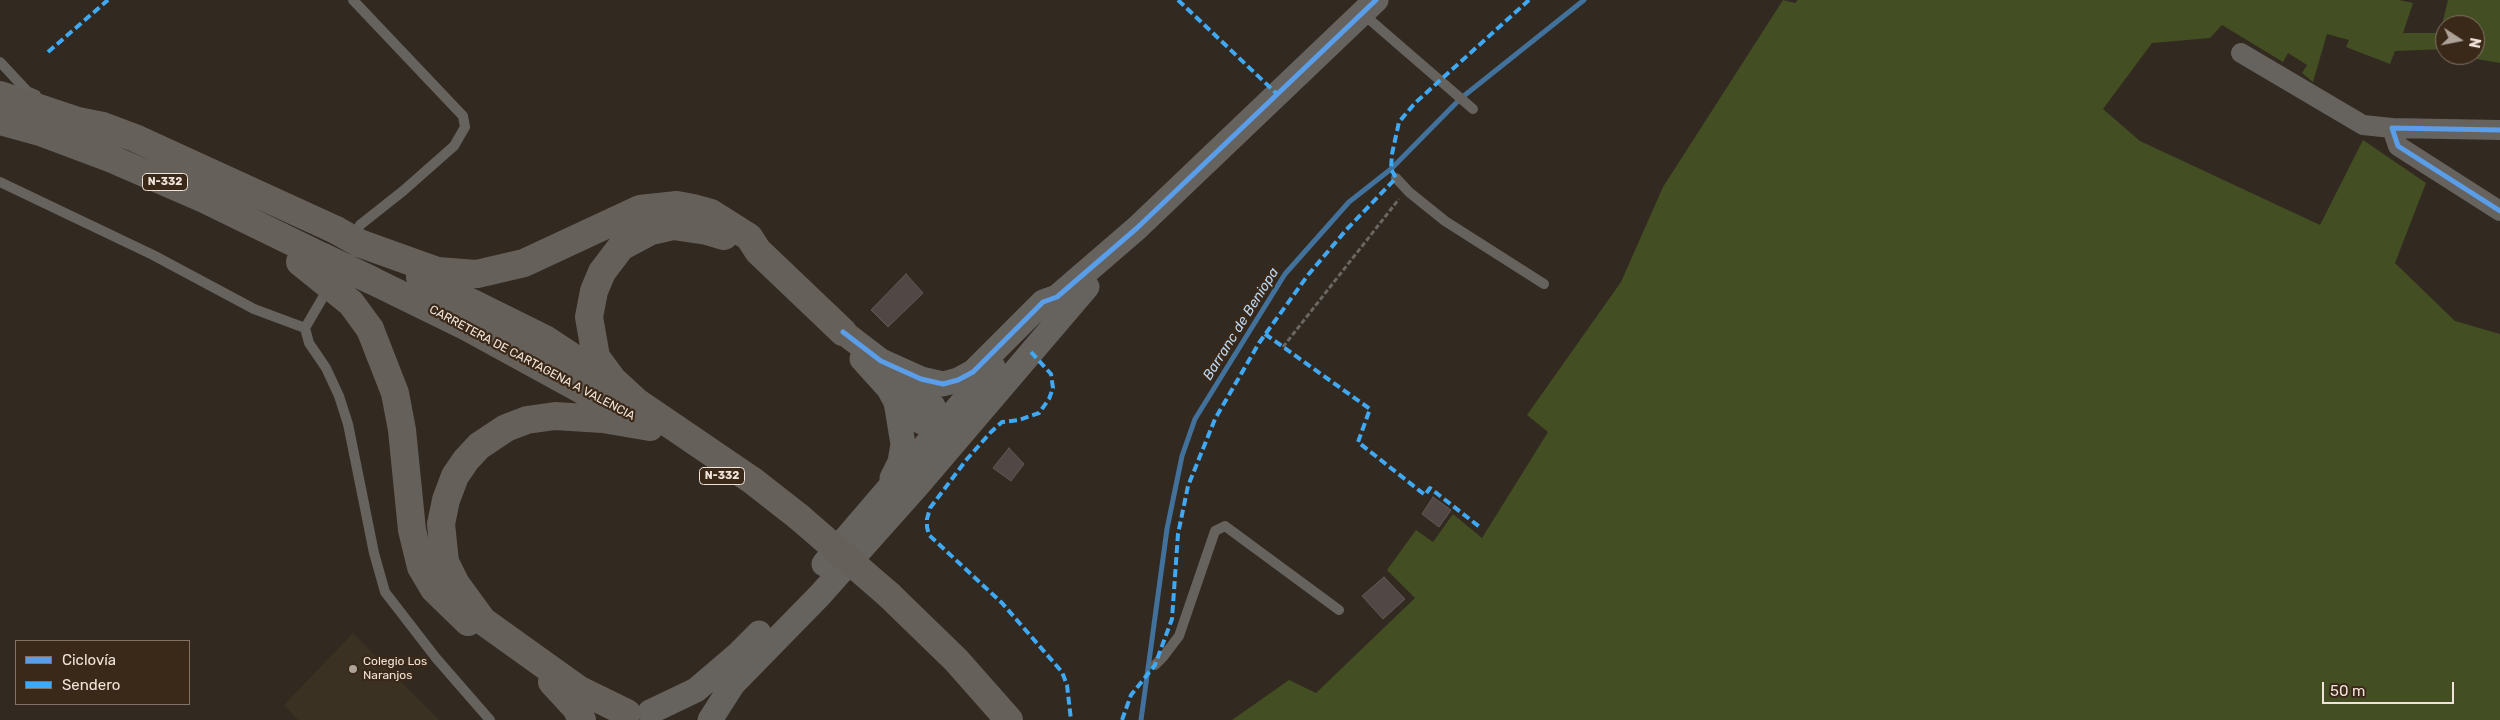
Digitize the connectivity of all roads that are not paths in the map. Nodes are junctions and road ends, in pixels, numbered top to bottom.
1 (353, 0) edge
2 (1369, 7) edge
3 (2241, 53) dead end
4 (0, 62) edge
5 (0, 95) edge
6 (1473, 110) dead end
7 (0, 121) edge
8 (2392, 128) junction
9 (2500, 130) edge
10 (0, 135) edge
11 (135, 138) junction
12 (1396, 178) dead end
13 (0, 182) edge
14 (2500, 211) edge
15 (1137, 228) junction
16 (359, 243) junction
17 (758, 251) junction
18 (312, 260) junction
19 (1544, 284) dead end
20 (1057, 297) junction
21 (1051, 327) junction
22 (305, 328) junction
23 (843, 332) junction
24 (895, 369) junction
25 (623, 391) junction
26 (896, 402) junction
27 (650, 427) junction
28 (942, 429) junction
29 (885, 494) junction
30 (795, 523) junction
31 (1338, 610) dead end
32 (1155, 664) dead end
33 (748, 668) junction
34 (995, 714) edge
35 (640, 716) edge
36 (490, 720) edge
37 (582, 720) edge
38 (710, 720) edge

1 - 22 lane
2 - 6 lane
2 - 15 street
3 - 8 street
4 - 11 lane
5 - 11 highway
7 - 18 highway, CARRETERA DE CARTAGENA A VALENCIA / N-332
8 - 9 street
8 - 14 street
10 - 18 highway
11 - 16 highway, bridge
12 - 19 lane
13 - 22 lane
15 - 20 street
15 - 21 street
16 - 17 highway
16 - 25 highway
17 - 23 highway
17 - 25 highway
18 - 27 highway, CARRETERA DE CARTAGENA A VALENCIA / N-332, bridge
18 - 37 highway, bridge
20 - 24 street
20 - 28 street
21 - 28 street
21 - 33 street
22 - 36 lane
23 - 24 street
23 - 26 street
24 - 28 street
25 - 30 highway
26 - 28 street
26 - 29 street
27 - 30 highway, CARRETERA DE CARTAGENA A VALENCIA / N-332
27 - 35 highway
28 - 29 street
28 - 33 street
29 - 35 street
30 - 34 highway, CARRETERA DE CARTAGENA A VALENCIA / N-332
31 - 32 lane
33 - 38 street

